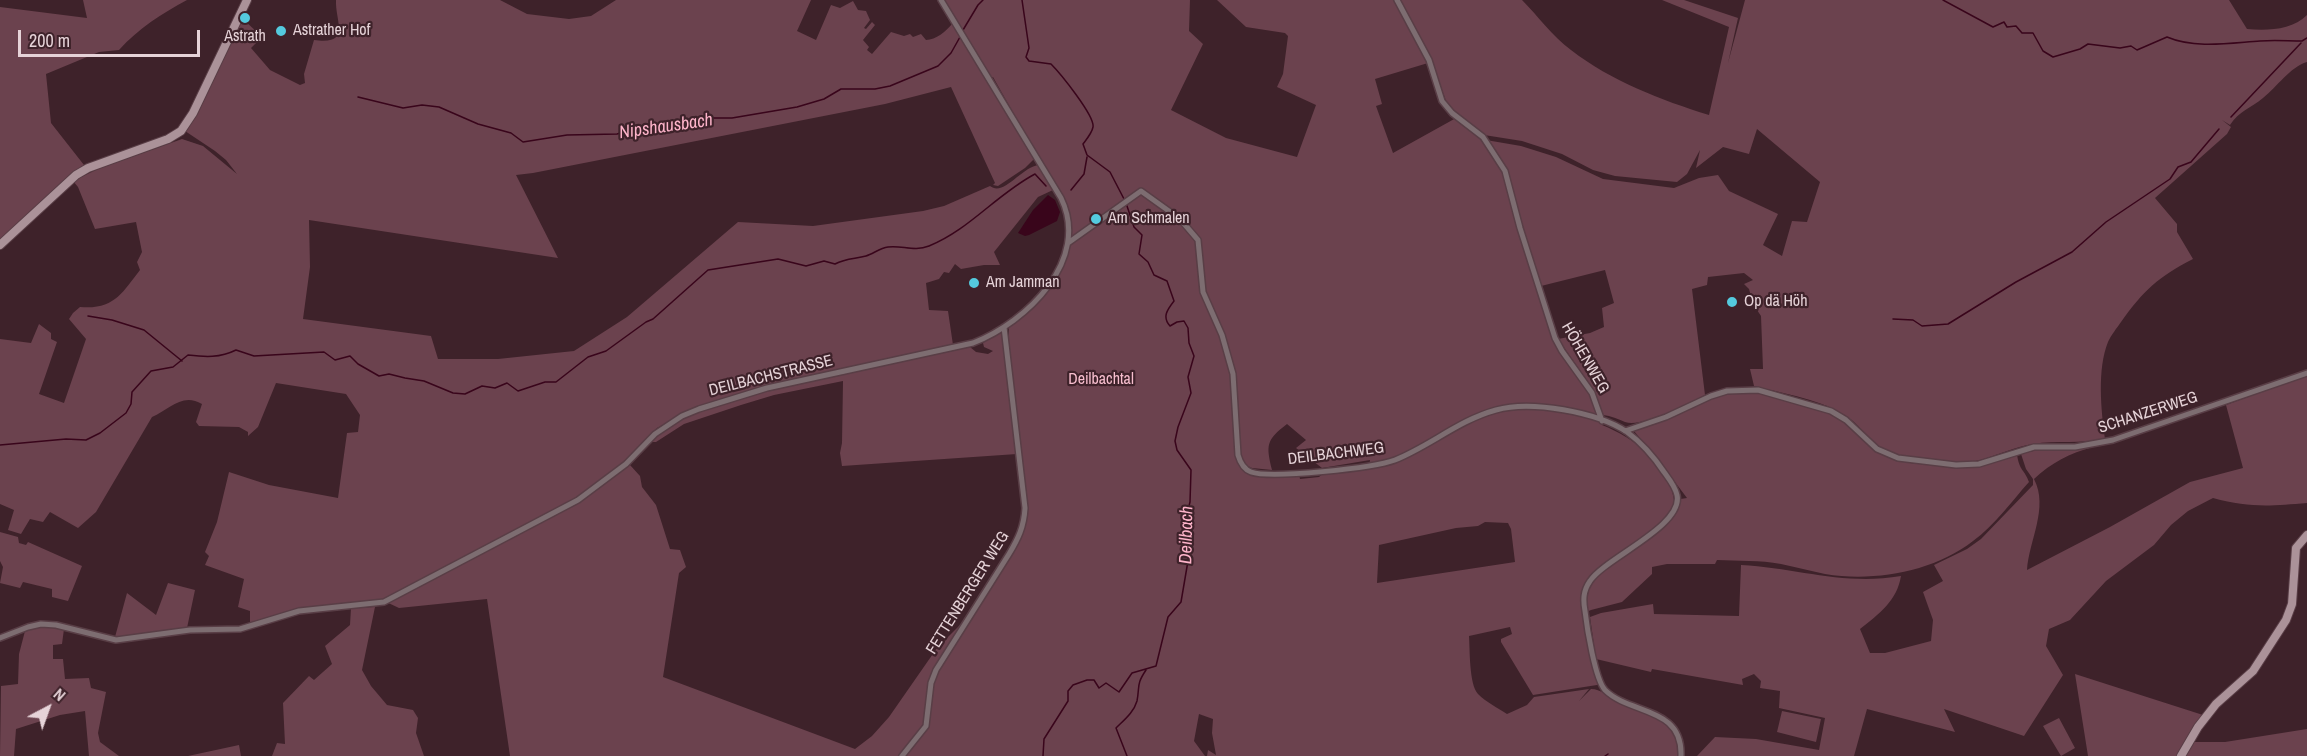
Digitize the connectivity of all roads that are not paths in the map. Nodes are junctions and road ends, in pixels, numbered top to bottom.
1 (247, 0) edge
2 (940, 0) edge
3 (1397, 0) edge
4 (1068, 243) junction
5 (0, 245) edge
6 (1004, 327) junction
7 (2307, 373) edge
8 (1602, 422) junction
9 (1625, 431) junction
10 (2307, 535) edge
11 (0, 638) edge
12 (902, 756) edge
13 (1681, 756) edge
14 (2181, 756) edge

1 - 5 main road
2 - 4 street, DEILBACHSTRASSE
3 - 8 street, HÖHENWEG
4 - 6 street, DEILBACHSTRASSE
4 - 8 street, DEILBACHWEG
6 - 11 street, DEILBACHSTRASSE
6 - 12 street, FETTENBERGER WEG
7 - 9 street, SCHANZERWEG
8 - 9 street
9 - 13 street
10 - 14 main road

